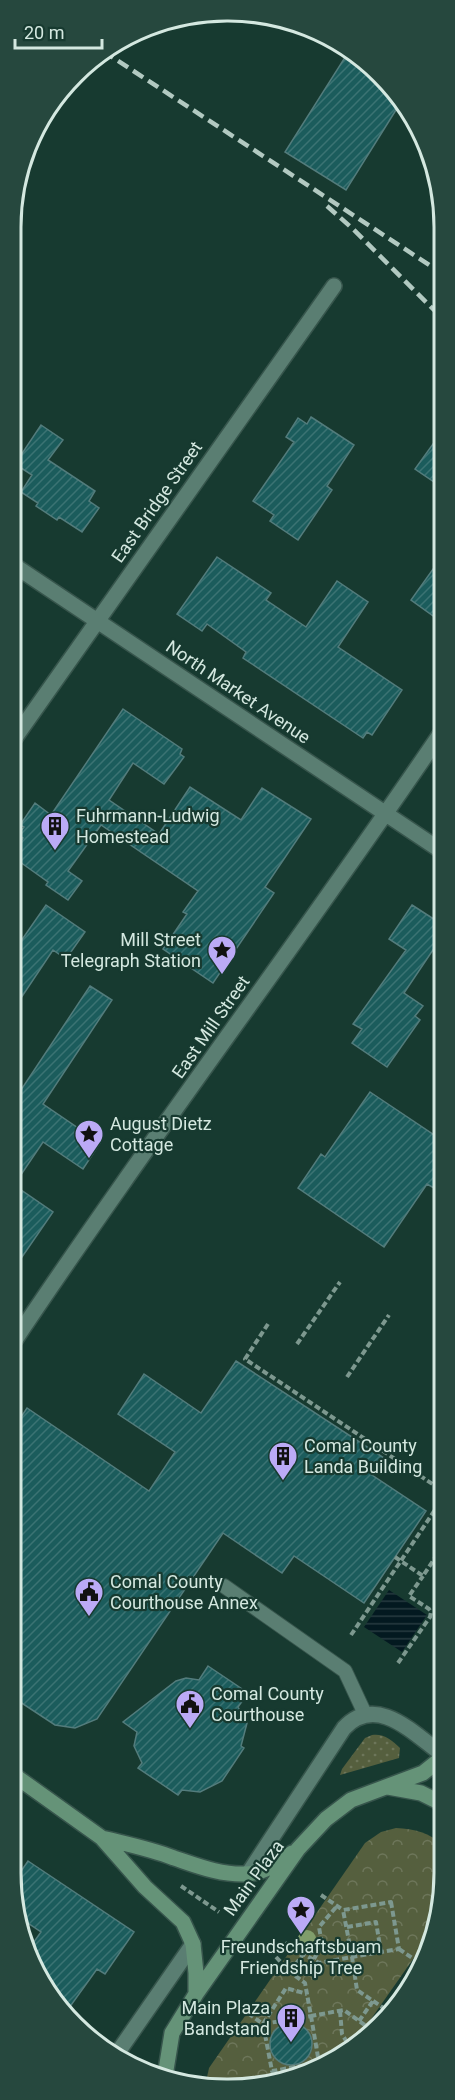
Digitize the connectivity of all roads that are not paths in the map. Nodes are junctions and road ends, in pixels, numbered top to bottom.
1 (334, 286) dead end
2 (21, 570) edge
3 (97, 621) junction
4 (21, 729) edge
5 (434, 743) edge
6 (386, 814) junction
7 (434, 846) edge
8 (21, 1331) edge
9 (224, 1586) dead end
10 (364, 1714) junction
11 (434, 1749) edge
12 (434, 1764) edge
13 (21, 1780) edge
14 (388, 1787) junction
15 (434, 1800) edge
16 (102, 1838) junction
17 (298, 1849) junction
18 (248, 1874) junction
19 (193, 1944) junction
20 (196, 1994) junction
21 (120, 2049) edge
22 (166, 2069) edge

1 - 3 street, East Bridge Street
2 - 3 street, North Market Avenue
3 - 4 street, East Bridge Street
3 - 6 street, North Market Avenue
5 - 6 street, East Mill Street
6 - 7 street, North Market Avenue
6 - 8 street, East Mill Street
9 - 10 lane
10 - 11 street
10 - 18 street, Main Plaza
12 - 14 main road
13 - 16 main road
14 - 15 main road, Main Plaza
14 - 17 main road, Main Plaza
16 - 18 main road
16 - 19 main road
17 - 18 main road
17 - 20 main road, Main Plaza
19 - 20 main road
19 - 21 street
20 - 22 main road, Main Plaza

